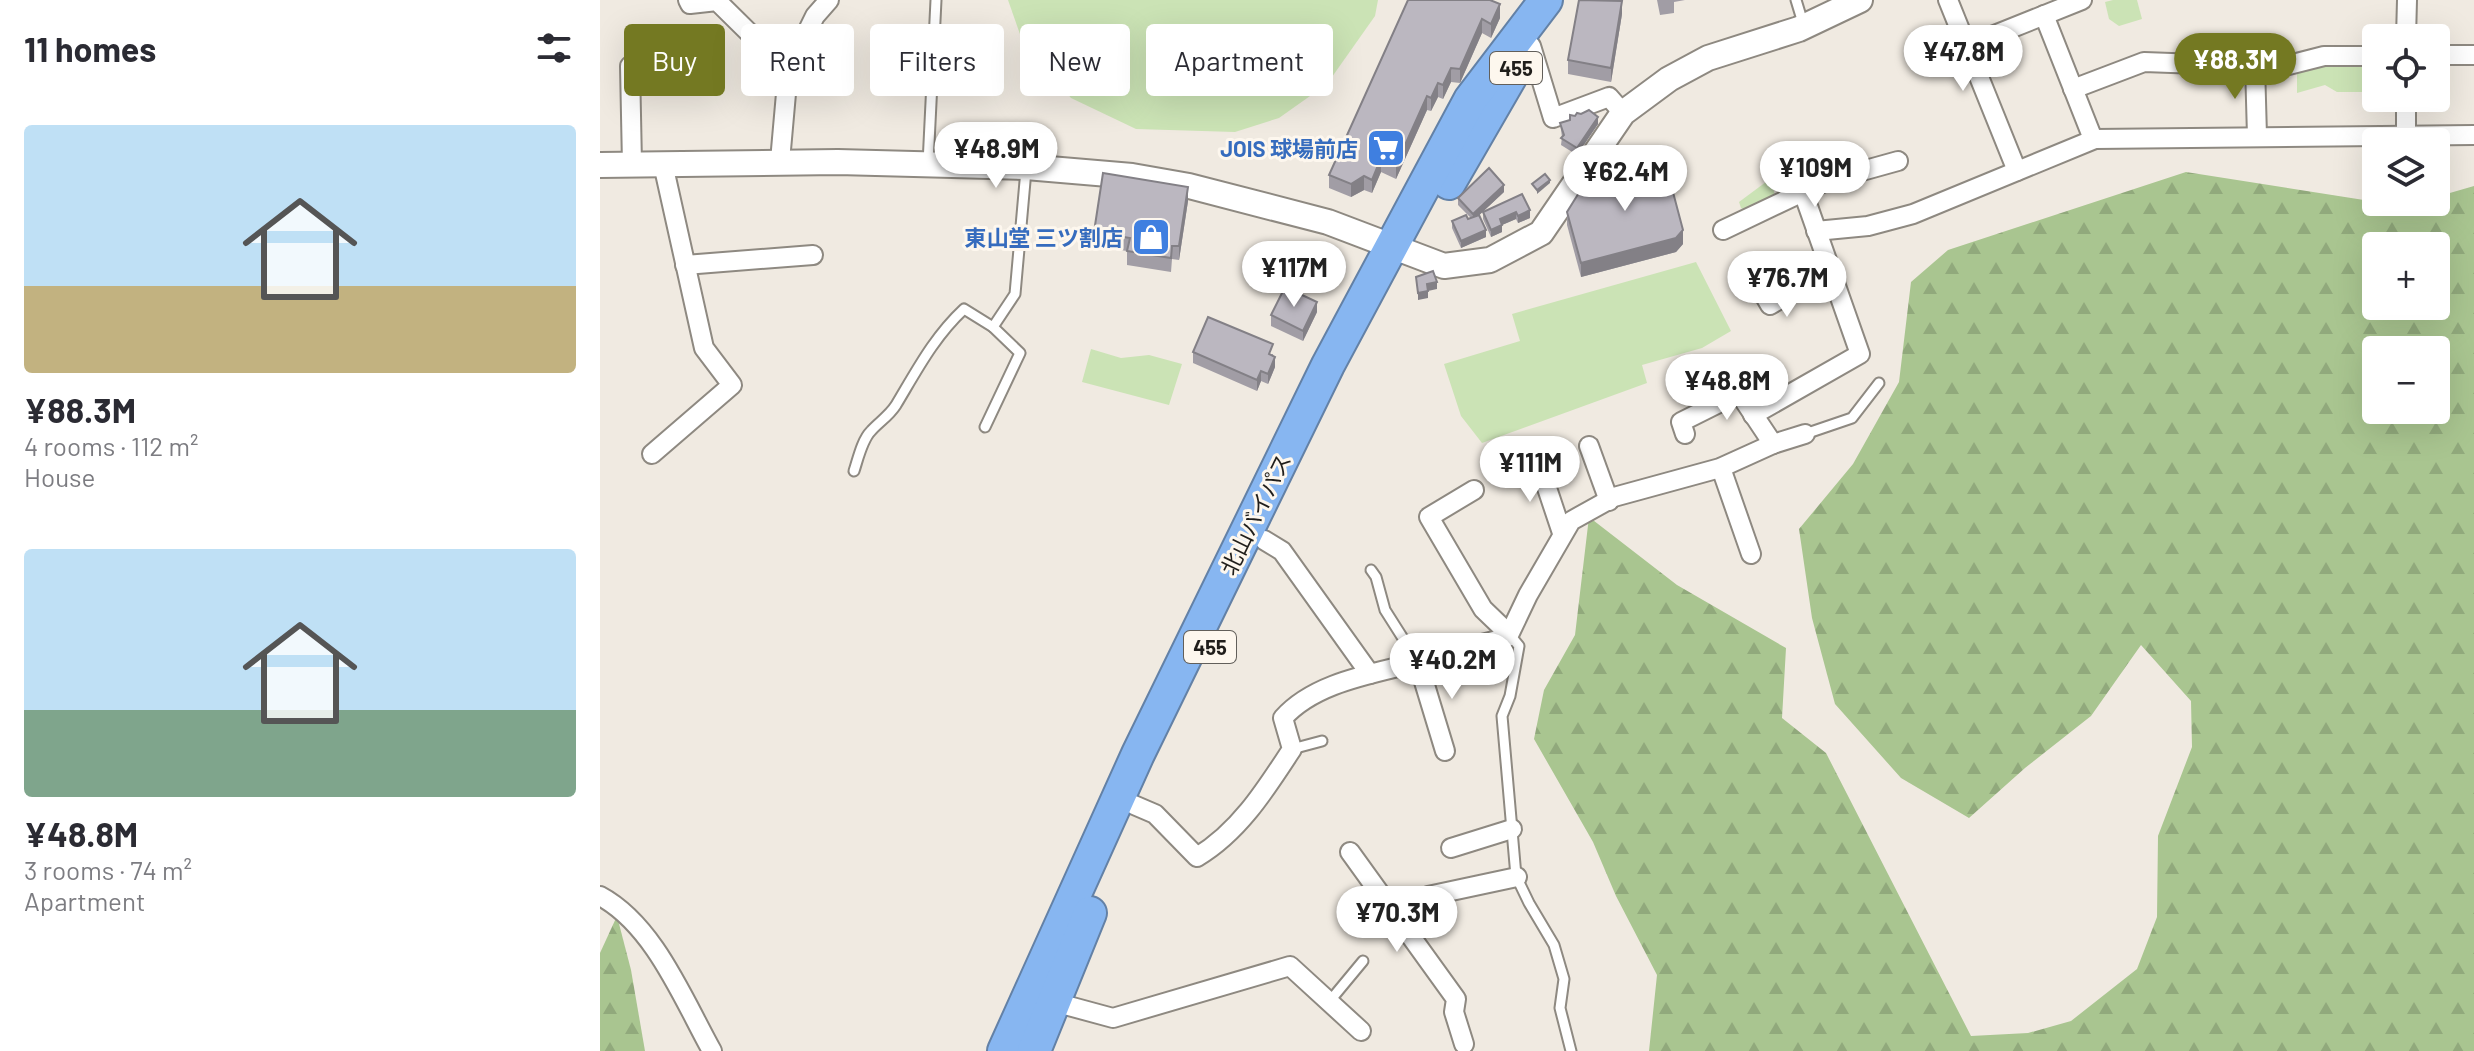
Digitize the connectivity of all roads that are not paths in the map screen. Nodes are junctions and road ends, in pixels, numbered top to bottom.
1 (688, 0) edge
2 (829, 0) edge
3 (936, 0) edge
4 (1546, 0) edge
5 (1562, 0) edge
6 (1796, 0) edge
7 (1860, 0) edge
8 (1948, 0) edge
9 (2082, 0) edge
10 (2407, 0) edge
11 (2044, 15) junction
12 (811, 24) edge
13 (2406, 24) edge
14 (741, 25) edge
15 (1805, 27) junction
16 (1531, 46) junction
17 (1967, 46) junction
18 (2450, 55) edge
19 (2474, 55) edge
20 (2362, 56) edge
21 (2255, 65) junction
22 (2073, 89) junction
23 (631, 96) edge
24 (786, 96) edge
25 (1623, 113) junction
26 (2362, 135) edge
27 (2450, 135) edge
28 (2474, 135) edge
29 (2257, 136) junction
30 (2093, 139) junction
31 (780, 161) junction
32 (1898, 161) dead end
33 (632, 164) junction
34 (663, 164) junction
35 (928, 164) junction
36 (600, 165) edge
37 (1026, 167) junction
38 (2017, 171) junction
39 (1803, 192) junction
40 (1723, 230) dead end
41 (1816, 231) junction
42 (1400, 249) junction
43 (813, 255) dead end
44 (685, 265) junction
45 (1830, 270) junction
46 (1759, 286) dead end
47 (993, 327) junction
48 (1879, 383) dead end
49 (1753, 415) junction
50 (985, 427) dead end
51 (1685, 434) dead end
52 (1805, 434) joint
53 (1773, 444) junction
54 (1589, 446) dead end
55 (652, 454) dead end
56 (1538, 461) dead end
57 (1721, 468) junction
58 (854, 471) dead end
59 (1474, 490) dead end
60 (1609, 501) junction
61 (1562, 533) junction
62 (1264, 540) junction
63 (1751, 554) dead end
64 (1371, 570) dead end
65 (1509, 634) junction
66 (1418, 662) junction
67 (1370, 674) junction
68 (1322, 741) dead end
69 (1292, 749) junction
70 (1445, 751) dead end
71 (1134, 805) junction
72 (1512, 829) junction
73 (1451, 848) dead end
74 (1350, 852) dead end
75 (1517, 877) junction
76 (600, 896) edge
77 (1400, 922) junction
78 (1363, 961) dead end
79 (1054, 1002) junction
80 (1329, 1002) junction
81 (1361, 1031) dead end
82 (1464, 1044) dead end
83 (712, 1051) edge
84 (1004, 1051) edge
85 (1034, 1051) edge
86 (1571, 1051) edge

1 - 14 street
2 - 12 street
3 - 35 lane
4 - 42 highway, 北山バイパス / 455
5 - 16 highway, 北山バイパス / 455
6 - 15 lane
7 - 15 street
8 - 17 street
9 - 11 street
10 - 13 street
11 - 17 street
11 - 22 street
15 - 25 street
16 - 25 street
16 - 42 highway, 北山バイパス / 455
17 - 38 street
18 - 19 street
20 - 21 street
21 - 22 street
21 - 29 street
22 - 30 street
23 - 33 street
24 - 31 street
25 - 42 street
26 - 29 street
27 - 28 street
29 - 30 street
30 - 38 street
31 - 34 street
31 - 35 street
32 - 39 street
33 - 34 street
33 - 36 street
34 - 44 street
35 - 37 street
37 - 42 street
37 - 47 lane
38 - 41 street
39 - 40 street
39 - 41 street
41 - 45 street
42 - 62 highway, 北山バイパス / 455
42 - 84 highway, 北山バイパス / 455
43 - 44 street
44 - 55 street
45 - 46 street
45 - 49 street
47 - 50 lane
47 - 58 lane
48 - 52 lane
49 - 51 street
49 - 53 street
52 - 53 street
53 - 57 street
54 - 60 street
56 - 61 street
57 - 60 street
57 - 63 street
59 - 65 street
60 - 61 street
61 - 65 street
62 - 67 street
62 - 71 highway, 北山バイパス / 455
64 - 66 lane
65 - 66 street
65 - 72 lane
66 - 67 street
66 - 70 street
67 - 69 street
68 - 69 lane
69 - 71 street
71 - 79 highway, 北山バイパス / 455
72 - 73 street
72 - 75 lane
74 - 77 street
75 - 77 street
75 - 86 lane
76 - 83 street
77 - 82 street
78 - 80 lane
79 - 80 street
79 - 85 highway, 北山バイパス / 455
80 - 81 street

